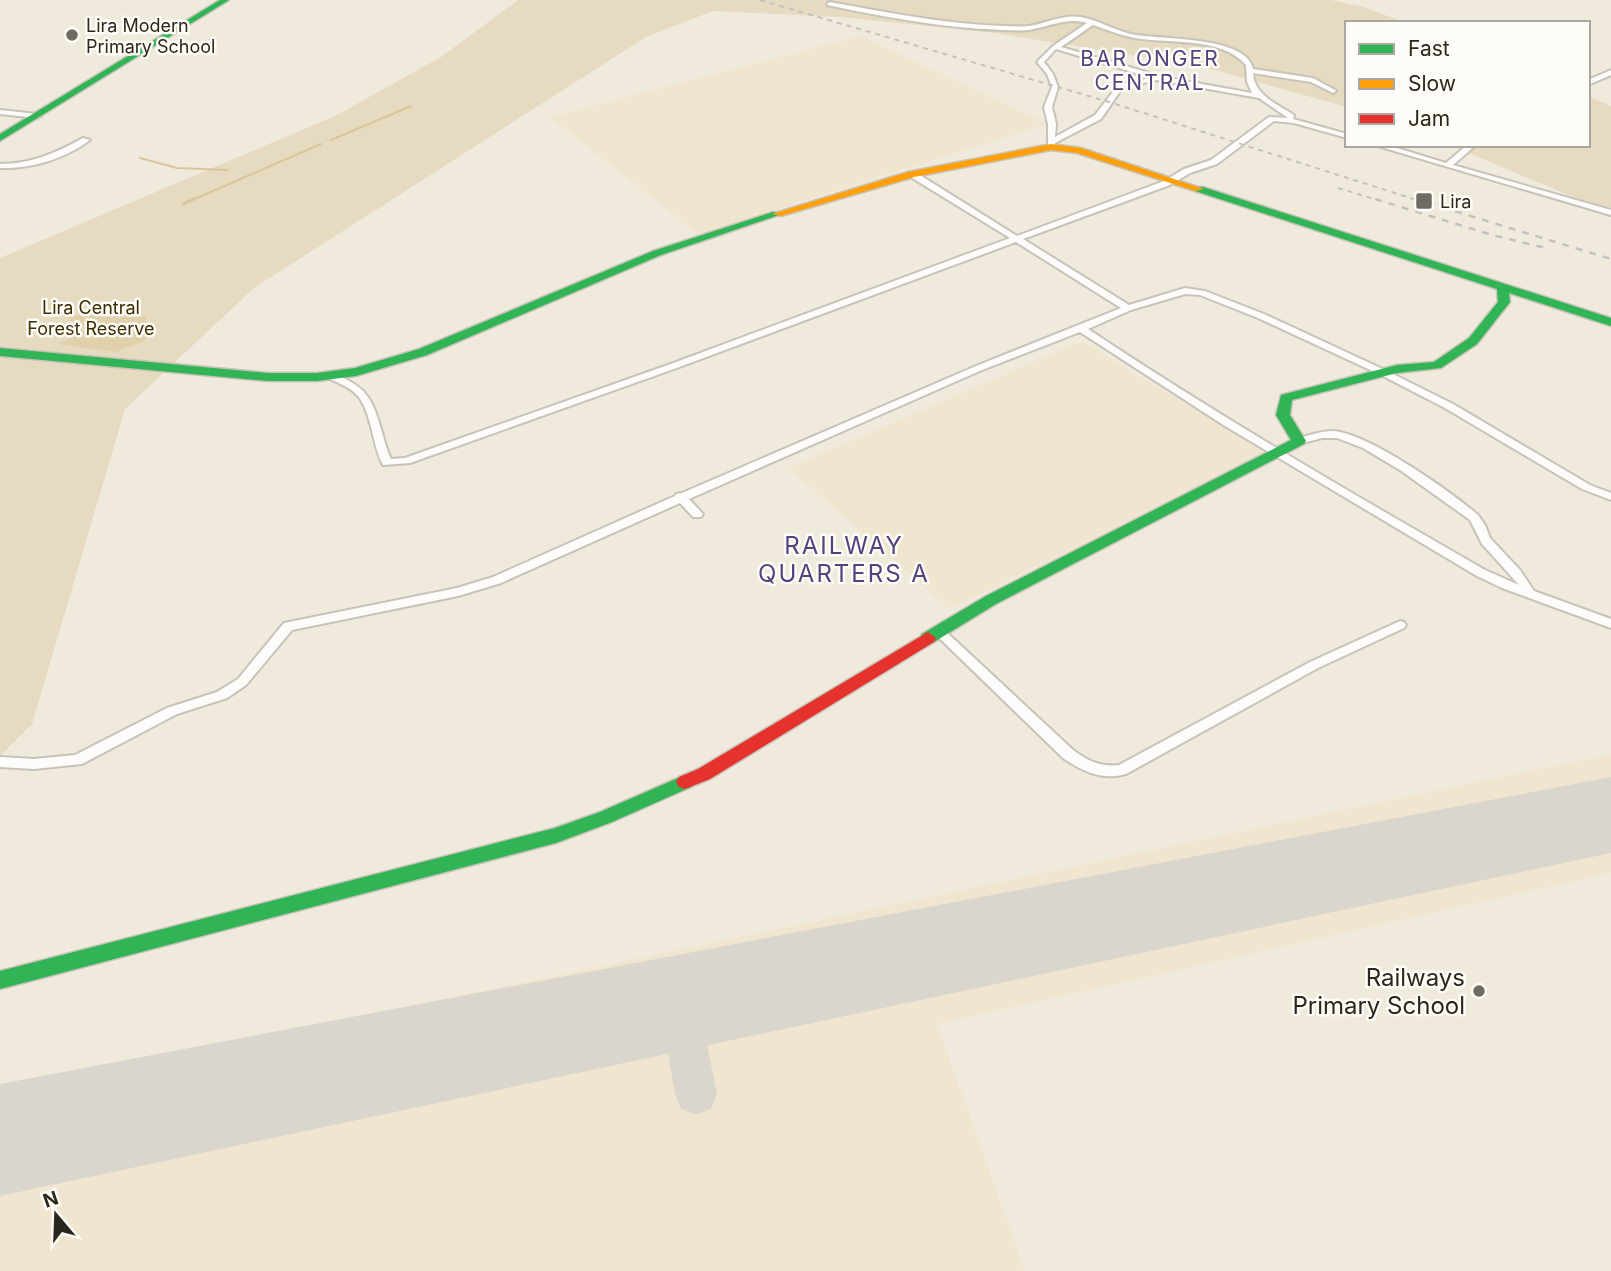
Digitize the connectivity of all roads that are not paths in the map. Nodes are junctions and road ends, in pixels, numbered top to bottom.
1 (225, 0) edge
2 (829, 4) dead end
3 (1090, 23) junction
4 (1058, 47) junction
5 (1250, 71) junction
6 (1611, 72) edge
7 (1162, 79) junction
8 (1590, 82) edge
9 (1335, 88) dead end
10 (1259, 96) junction
11 (0, 112) edge
12 (37, 116) junction
13 (1304, 123) junction
14 (1345, 135) edge
15 (0, 138) edge
16 (86, 140) dead end
17 (1051, 145) junction
18 (1385, 147) edge
19 (1470, 147) edge
20 (1447, 165) junction
21 (0, 166) edge
22 (912, 174) junction
23 (1172, 180) junction
24 (1611, 213) edge
25 (1015, 239) junction
26 (1502, 286) junction
27 (1128, 308) junction
28 (1611, 322) edge
29 (1081, 330) junction
30 (0, 352) edge
31 (1384, 373) junction
32 (331, 376) junction
33 (1299, 441) junction
34 (1277, 454) junction
35 (680, 496) junction
36 (1611, 497) edge
37 (697, 514) dead end
38 (1530, 594) junction
39 (1611, 624) edge
40 (1401, 625) dead end
41 (939, 631) junction
42 (0, 762) edge
43 (0, 980) edge

1 - 12 street
2 - 3 street
3 - 4 street
3 - 5 street
4 - 7 street
4 - 17 street
5 - 9 street
5 - 10 street
6 - 8 street
7 - 10 street
7 - 17 street
10 - 13 street
11 - 12 street
12 - 15 street
13 - 14 street
13 - 23 street
16 - 21 street
17 - 22 street
17 - 23 street
18 - 20 street
19 - 20 street
20 - 24 street
22 - 25 street
22 - 32 street
23 - 25 street
23 - 26 street
25 - 27 street
25 - 32 street
26 - 28 street
26 - 31 street
27 - 29 street
27 - 31 street
29 - 34 street
29 - 35 street
30 - 32 street
31 - 33 street
31 - 36 street
33 - 34 street
33 - 38 street
34 - 38 street
34 - 41 street
35 - 37 street
35 - 42 street
38 - 39 street
40 - 41 street
41 - 43 street

